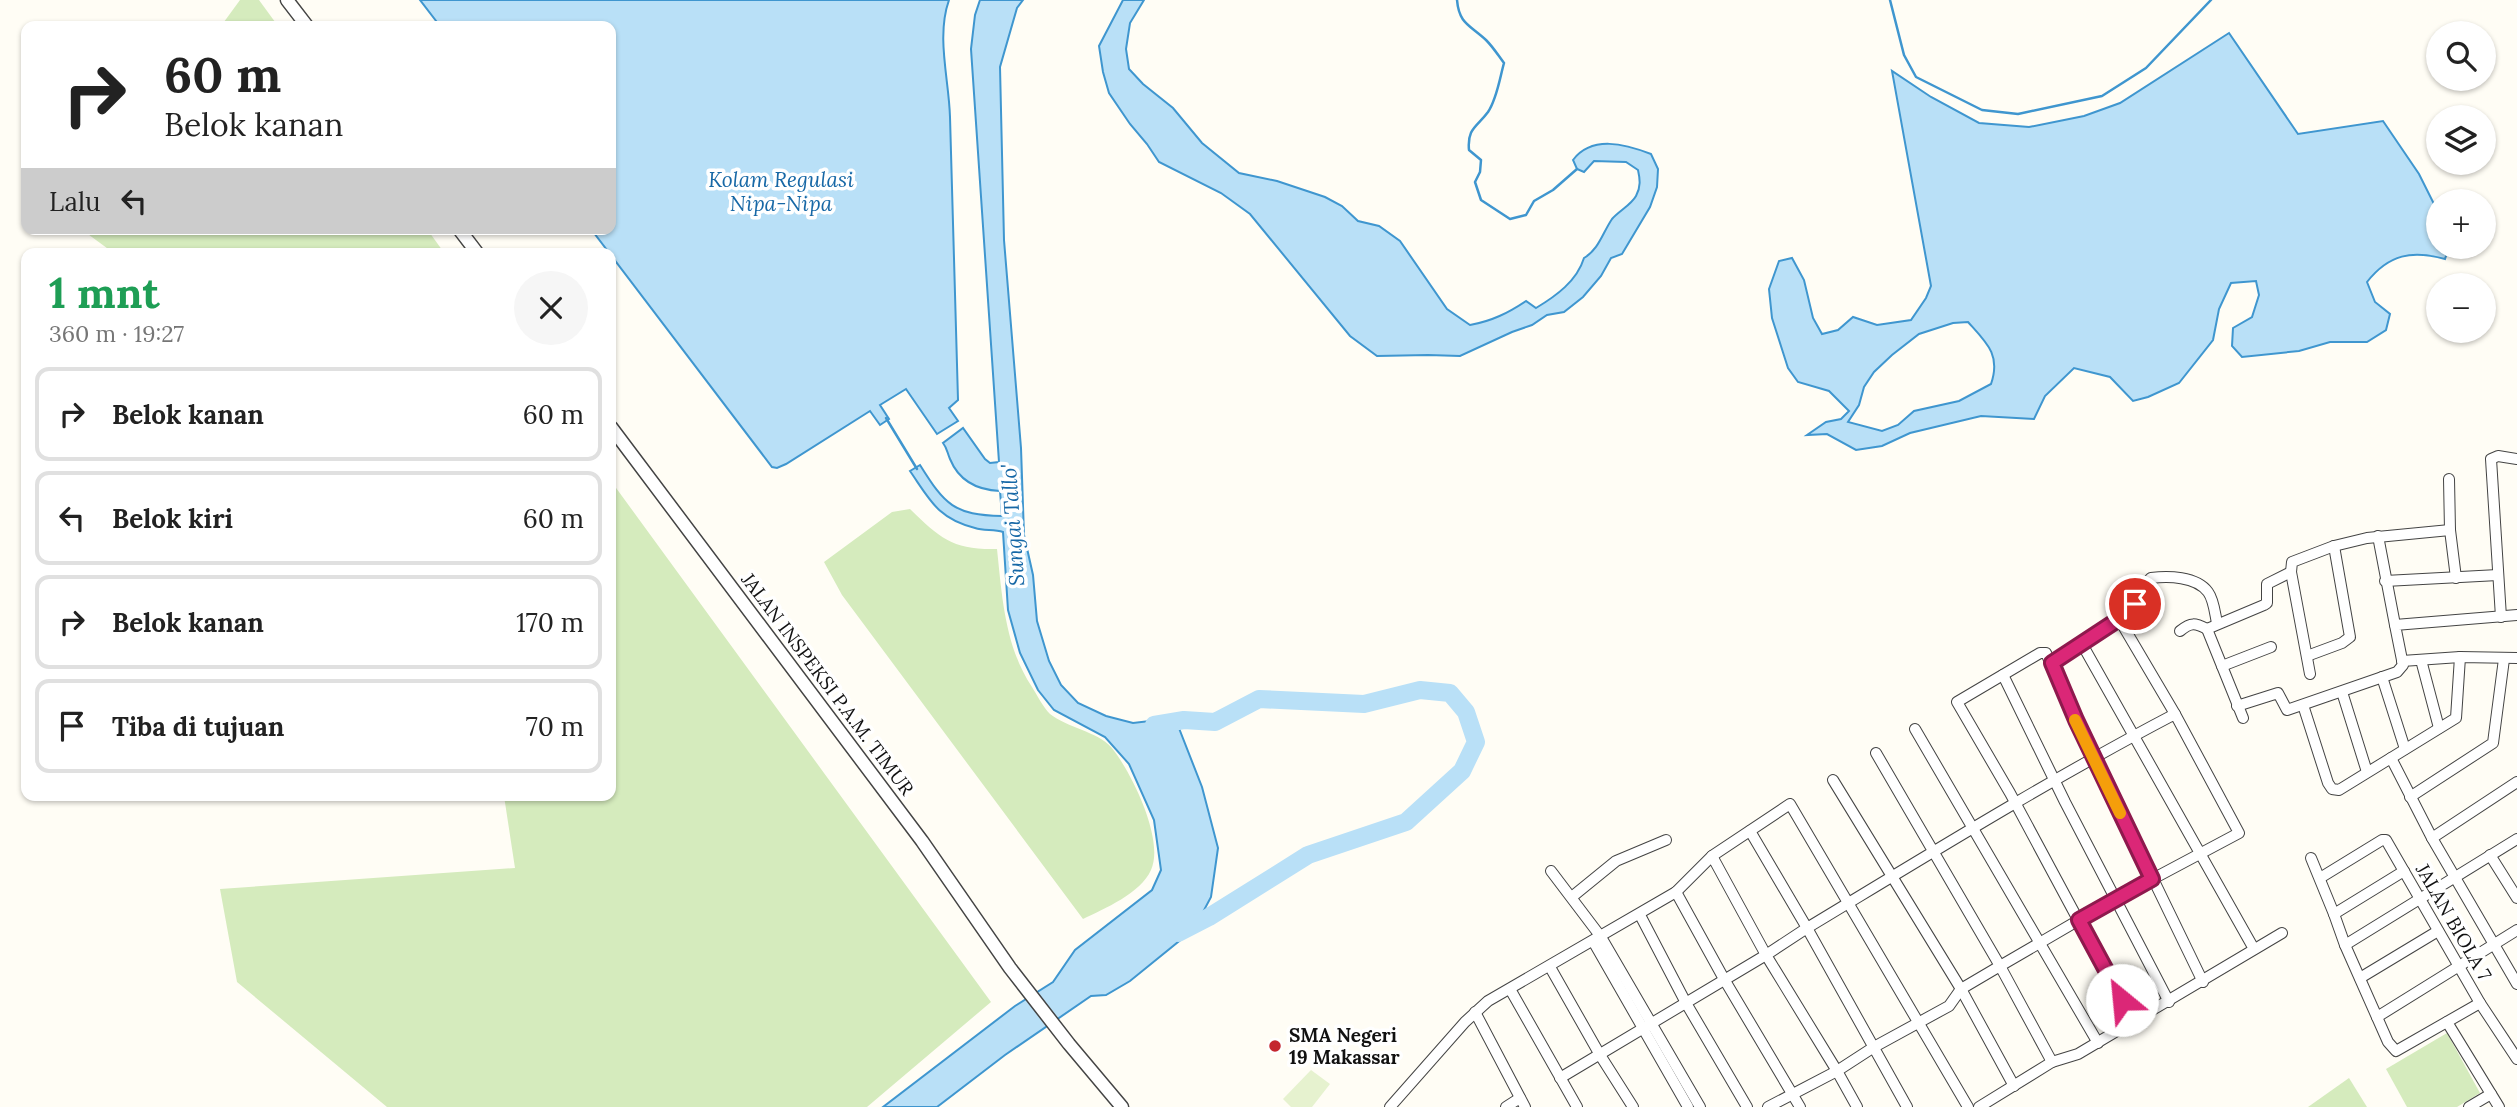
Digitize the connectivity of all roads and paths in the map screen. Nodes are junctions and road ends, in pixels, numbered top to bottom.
1 (288, 0) edge
2 (303, 21) edge
3 (616, 434) edge
4 (2517, 459) edge
5 (2449, 479) dead end
6 (2450, 530) junction
7 (2378, 536) junction
8 (2334, 546) junction
9 (2291, 572) junction
10 (2498, 575) junction
11 (2456, 578) junction
12 (2385, 581) junction
13 (2517, 615) edge
14 (2501, 617) junction
15 (2119, 619) junction
16 (2217, 624) junction
17 (2395, 625) junction
18 (2207, 629) junction
19 (2180, 631) dead end
20 (2082, 644) junction
21 (2271, 647) dead end
22 (2307, 656) junction
23 (2460, 657) junction
24 (2517, 658) edge
25 (2504, 659) junction
26 (2421, 660) junction
27 (2402, 661) junction
28 (2052, 663) junction
29 (2222, 666) junction
30 (2311, 674) dead end
31 (2003, 675) junction
32 (2382, 677) junction
33 (2343, 691) junction
34 (2303, 705) junction
35 (2237, 706) junction
36 (2175, 714) junction
37 (2243, 718) dead end
38 (2439, 728) junction
39 (1915, 729) dead end
40 (2135, 735) junction
41 (2405, 749) junction
42 (1875, 753) dead end
43 (2094, 758) junction
44 (2391, 758) junction
45 (2367, 772) junction
46 (1833, 779) dead end
47 (2054, 779) junction
48 (2517, 782) edge
49 (2410, 797) junction
50 (2015, 802) junction
51 (1972, 828) junction
52 (1750, 831) junction
53 (2432, 838) junction
54 (2517, 839) edge
55 (1666, 840) dead end
56 (1933, 852) junction
57 (2199, 854) junction
58 (2490, 855) junction
59 (1712, 856) junction
60 (2311, 858) dead end
61 (1551, 871) dead end
62 (2404, 871) junction
63 (1893, 876) junction
64 (2320, 877) junction
65 (2456, 877) junction
66 (2152, 879) junction
67 (1676, 892) junction
68 (1573, 896) junction
69 (2517, 898) edge
70 (2115, 899) junction
71 (2419, 900) junction
72 (1849, 903) junction
73 (2334, 914) junction
74 (1640, 915) junction
75 (2079, 920) junction
76 (1807, 928) junction
77 (2517, 930) edge
78 (2438, 931) junction
79 (2282, 933) dead end
80 (1597, 939) junction
81 (2039, 943) junction
82 (2345, 945) junction
83 (2493, 945) junction
84 (2254, 949) junction
85 (1766, 955) junction
86 (2459, 966) junction
87 (1550, 967) junction
88 (2000, 967) junction
89 (2360, 978) junction
90 (1724, 979) junction
91 (2516, 981) edge
92 (2203, 982) junction
93 (1510, 989) junction
94 (1961, 989) junction
95 (2169, 1002) junction
96 (1686, 1003) junction
97 (2480, 1003) junction
98 (1475, 1012) junction
99 (2377, 1017) junction
100 (2133, 1022) junction
101 (2447, 1022) junction
102 (1917, 1023) junction
103 (1647, 1026) junction
104 (2098, 1043) junction
105 (1874, 1047) junction
106 (1600, 1055) junction
107 (2517, 1059) edge
108 (2052, 1062) junction
109 (1837, 1071) junction
110 (1560, 1078) junction
111 (2014, 1086) junction
112 (2491, 1094) junction
113 (1793, 1095) junction
114 (1522, 1103) edge
115 (1122, 1107) edge
116 (1390, 1107) edge
117 (1506, 1107) edge
118 (1577, 1107) edge
119 (1633, 1107) edge
120 (1688, 1107) edge
121 (1700, 1107) edge
122 (1747, 1107) edge
123 (1768, 1107) edge
124 (1800, 1107) edge
125 (1857, 1107) edge
126 (1908, 1107) edge
127 (1968, 1107) edge
128 (1979, 1107) edge
129 (2469, 1107) edge
130 (2498, 1107) edge

1 - 2 street
3 - 115 street, JALAN INSPEKSI P.A.M. TIMUR
4 - 10 street
5 - 6 street
6 - 7 street
6 - 11 street
7 - 8 street
7 - 12 street
8 - 9 street
8 - 22 street
9 - 16 street
9 - 22 street
10 - 11 street
10 - 14 street
11 - 12 street
12 - 17 street
13 - 14 street
14 - 17 street
15 - 16 street
15 - 20 street
15 - 36 street
16 - 18 street
17 - 27 street
18 - 19 street
18 - 29 street
20 - 28 street
20 - 40 street
21 - 29 street
22 - 30 street
23 - 25 street
23 - 26 street
23 - 38 street
24 - 25 street
25 - 49 street
26 - 27 street
26 - 38 street
27 - 32 street
28 - 31 street
28 - 43 street
29 - 35 street
31 - 47 street
31 - 50 street
32 - 33 street
32 - 41 street
33 - 34 street
33 - 45 street
34 - 35 street
34 - 45 street
35 - 37 street
36 - 40 street
36 - 57 street
38 - 41 street
39 - 51 street
40 - 43 street
40 - 57 street
41 - 44 street
42 - 56 street
43 - 47 street
43 - 66 street
44 - 45 street
44 - 49 street
46 - 63 street
47 - 50 street
47 - 70 street
48 - 53 street
49 - 53 street
50 - 51 street
50 - 75 street
51 - 56 street
51 - 81 street
52 - 59 street
52 - 72 street
52 - 76 street
53 - 65 street
54 - 58 street
55 - 68 street
56 - 63 street
56 - 88 street
57 - 66 street
57 - 84 street
58 - 65 street
58 - 69 street
59 - 67 street
59 - 85 street
60 - 64 street
61 - 68 street
62 - 64 street, JALAN BIOLA 7
62 - 71 street, JALAN BIOLA 7
62 - 73 street
63 - 72 street
63 - 94 street
64 - 73 street
65 - 71 street
65 - 83 street
66 - 70 street
66 - 92 street
67 - 74 street
67 - 90 street
68 - 80 street
70 - 75 street
70 - 95 street
71 - 78 street, JALAN BIOLA 7
71 - 82 street
72 - 76 street
72 - 102 street
73 - 82 street
74 - 80 street
74 - 96 street
75 - 81 street
75 - 100 street
76 - 85 street
76 - 105 street
77 - 83 street
78 - 86 street, JALAN BIOLA 7
78 - 89 street
79 - 84 street
80 - 87 street
80 - 103 street
81 - 88 street
81 - 104 street
82 - 89 street
83 - 86 street
83 - 91 street
84 - 92 street
85 - 90 street
85 - 109 street
86 - 97 street, JALAN BIOLA 7
86 - 99 street
87 - 93 street
87 - 106 street
88 - 94 street
88 - 108 street
89 - 99 street
90 - 96 street
90 - 113 street
92 - 95 street
93 - 98 street
93 - 110 street
94 - 102 street
94 - 111 street
95 - 100 street
96 - 103 street
96 - 122 street
97 - 101 street
97 - 107 street, JALAN BIOLA 7
98 - 114 street
98 - 116 street
99 - 101 street
100 - 104 street
101 - 112 street
102 - 105 street
102 - 127 street
103 - 106 street
103 - 120 street
103 - 121 street
104 - 108 street
105 - 109 street
105 - 126 street
106 - 110 street
106 - 119 street
108 - 111 street
109 - 113 street
109 - 125 street
110 - 118 street
111 - 128 street
112 - 129 street
112 - 130 street
113 - 123 street
113 - 124 street
114 - 117 street

